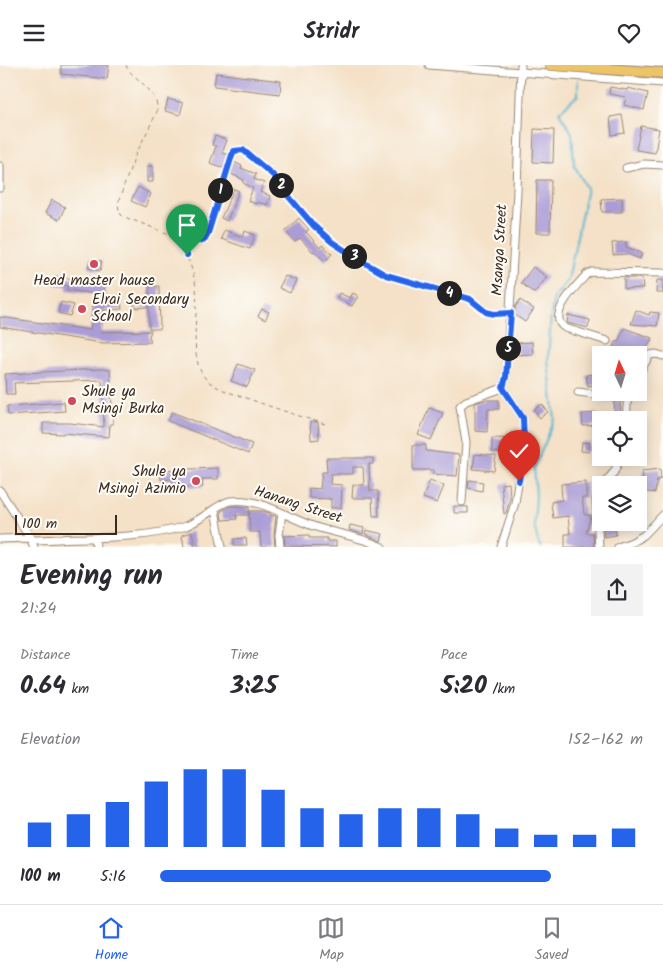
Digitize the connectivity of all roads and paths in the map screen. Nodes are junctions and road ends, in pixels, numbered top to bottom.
1 (126, 65) edge
2 (429, 65) edge
3 (550, 65) edge
4 (520, 69) edge
5 (663, 73) edge
6 (663, 83) edge
7 (663, 165) edge
8 (0, 166) edge
9 (626, 168) dead end
10 (0, 188) edge
11 (176, 237) junction
12 (663, 273) edge
13 (511, 313) junction
14 (607, 341) dead end
15 (663, 356) edge
16 (648, 358) edge
17 (503, 388) junction
18 (578, 392) dead end
19 (592, 394) edge
20 (325, 424) dead end
21 (0, 491) edge
22 (462, 502) dead end
23 (215, 510) junction
24 (282, 513) junction
25 (663, 515) edge
26 (598, 531) edge
27 (130, 537) junction
28 (95, 538) junction
29 (0, 539) edge
30 (32, 541) edge
31 (96, 547) edge
32 (129, 547) edge
33 (222, 547) edge
34 (280, 547) edge
35 (382, 547) edge
36 (501, 547) edge
37 (599, 547) edge
38 (618, 547) edge

1 - 11 path
2 - 4 street
3 - 5 highway
4 - 6 street
4 - 13 street, Msanga Street
7 - 9 street
8 - 10 street
11 - 13 path
11 - 20 path
12 - 14 street
13 - 17 street, Msanga Street
15 - 16 street
17 - 22 street
17 - 36 street
18 - 19 street
21 - 30 street
23 - 24 street, Hanang Street
23 - 27 street, Hanang Street
23 - 33 street
24 - 34 street
24 - 35 street, Hanang Street
25 - 38 street
26 - 37 street
27 - 28 street, Hanang Street
27 - 32 street
28 - 30 street, Hanang Street
28 - 31 street
29 - 30 street, Hanang Street

